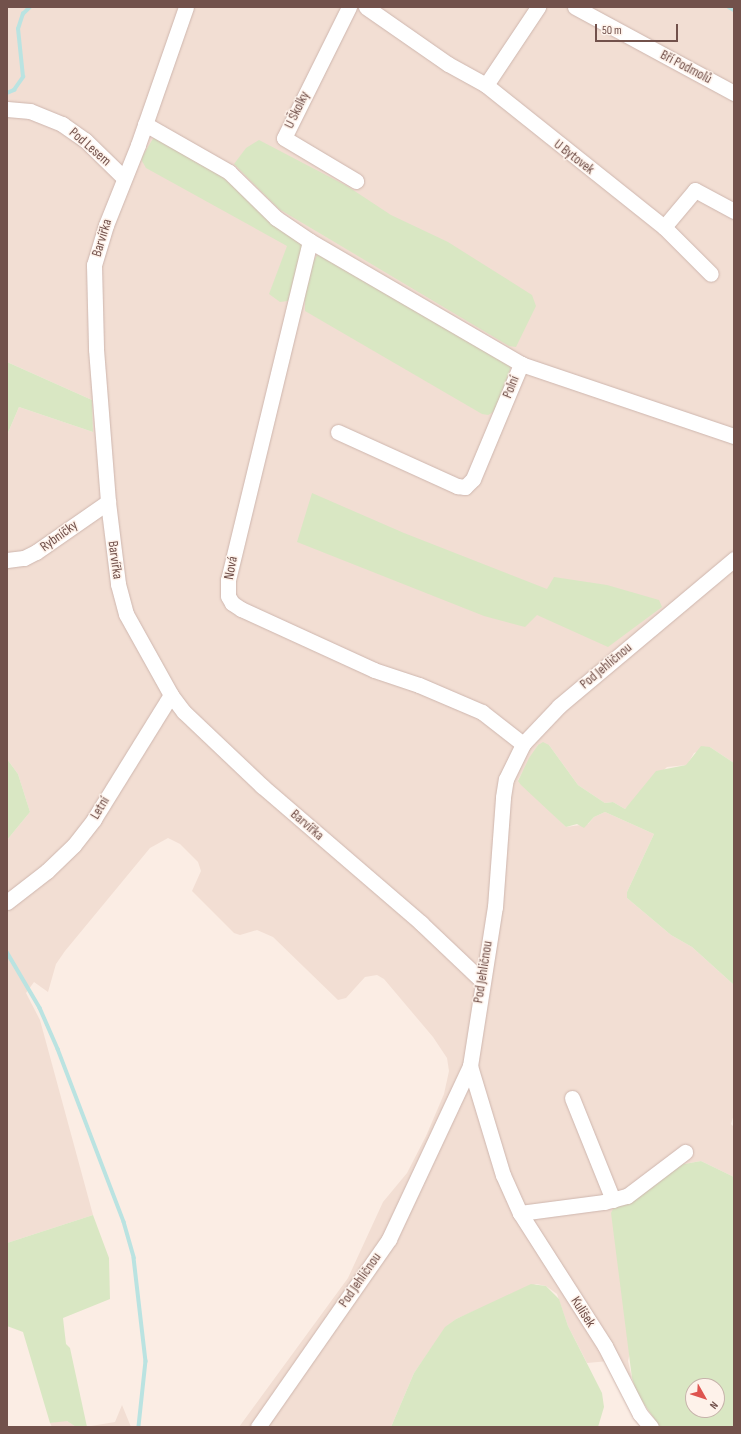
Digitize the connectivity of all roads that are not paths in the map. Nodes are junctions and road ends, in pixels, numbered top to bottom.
1 (186, 7) edge
2 (349, 7) edge
3 (366, 7) edge
4 (538, 7) edge
5 (575, 7) edge
6 (486, 85) junction
7 (734, 93) edge
8 (7, 109) edge
9 (145, 124) junction
10 (124, 178) junction
11 (356, 181) dead end
12 (734, 211) edge
13 (664, 227) junction
14 (310, 240) junction
15 (711, 274) dead end
16 (521, 364) junction
17 (338, 432) dead end
18 (734, 436) edge
19 (108, 502) junction
20 (734, 559) edge
21 (7, 560) edge
22 (171, 695) junction
23 (523, 744) junction
24 (7, 902) edge
25 (481, 980) junction
26 (470, 1066) junction
27 (572, 1098) dead end
28 (685, 1152) dead end
29 (612, 1200) junction
30 (520, 1213) junction
31 (639, 1421) edge
32 (258, 1427) edge
33 (651, 1427) edge

1 - 9 street, Barvířka
2 - 11 street, U Školky
3 - 6 street
4 - 6 street
5 - 7 street, Bří Podmolů
6 - 13 street, U Bytovek
8 - 10 street, Pod Lesem
9 - 10 street, Barvířka
9 - 14 street
10 - 19 street, Barvířka
12 - 13 street
13 - 15 street, U Bytovek
14 - 16 street
14 - 23 street, Nová
16 - 17 street, Polní
16 - 18 street, Polní
19 - 21 street, Rybníčky
19 - 22 street, Barvířka
20 - 23 street, Pod Jehličnou
22 - 24 street, Letní
22 - 25 street, Barvířka
23 - 25 street, Pod Jehličnou
25 - 26 street, Pod Jehličnou
26 - 30 street, Kulíšek
26 - 32 street, Pod Jehličnou
27 - 29 street
28 - 29 street
29 - 30 street
30 - 31 street, Kulíšek
31 - 33 street, Kulíšek

